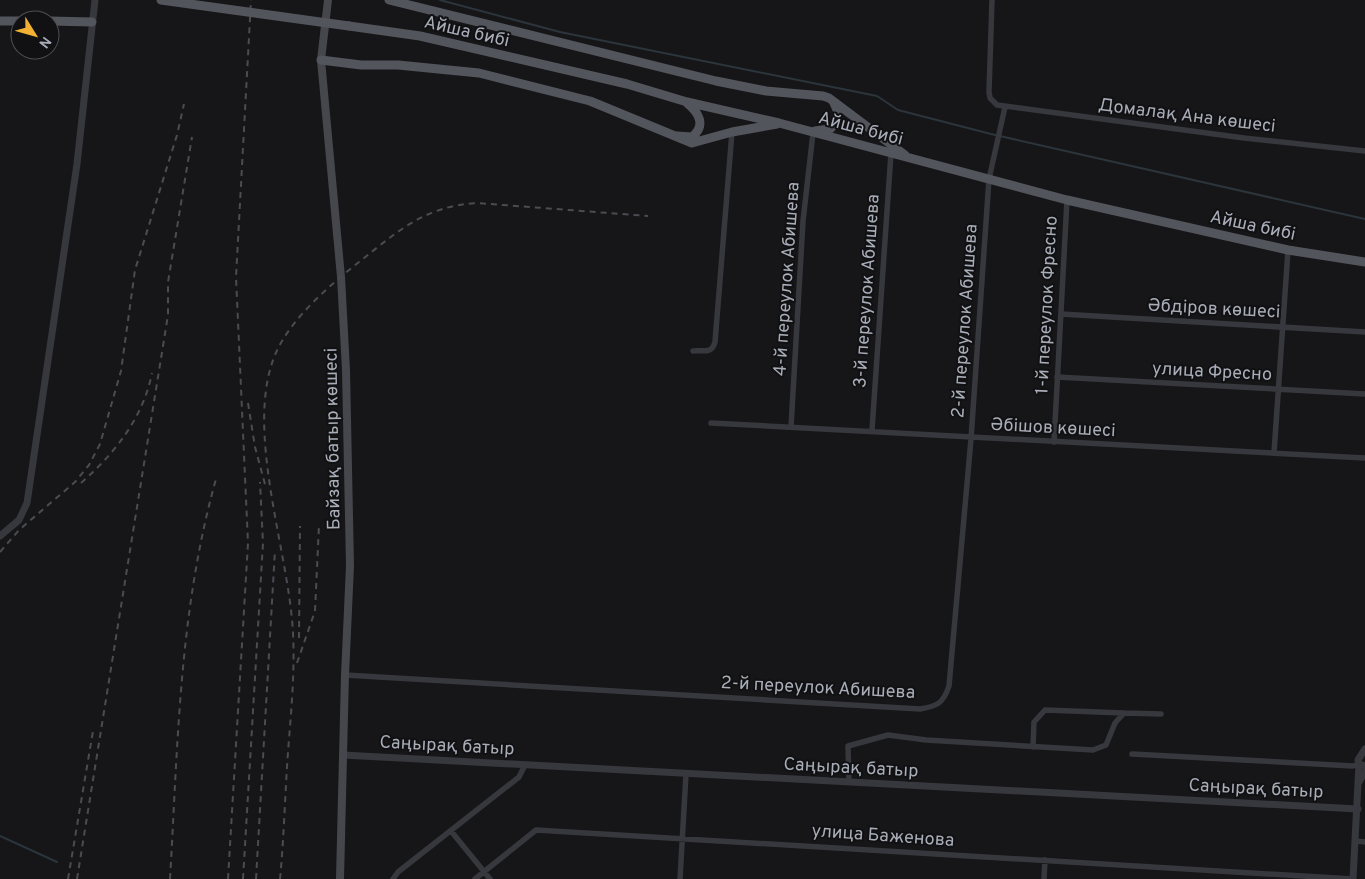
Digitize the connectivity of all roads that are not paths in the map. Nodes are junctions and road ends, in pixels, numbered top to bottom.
1 (95, 0) edge
2 (161, 0) edge
3 (328, 0) edge
4 (389, 0) edge
5 (992, 0) edge
6 (60, 21) edge
7 (92, 22) junction
8 (321, 60) junction
9 (829, 98) junction
10 (687, 102) junction
11 (1005, 107) junction
12 (780, 123) junction
13 (732, 132) junction
14 (810, 132) junction
15 (667, 134) junction
16 (1365, 151) edge
17 (891, 153) junction
18 (909, 158) junction
19 (989, 180) junction
20 (1066, 200) junction
21 (1288, 250) junction
22 (1365, 262) edge
23 (1061, 314) junction
24 (1282, 327) junction
25 (1365, 332) edge
26 (693, 351) dead end
27 (1057, 377) junction
28 (1277, 389) junction
29 (1365, 394) edge
30 (710, 423) dead end
31 (791, 427) junction
32 (872, 430) junction
33 (970, 438) junction
34 (1054, 442) junction
35 (1274, 453) junction
36 (1365, 458) edge
37 (0, 536) edge
38 (344, 675) junction
39 (1124, 713) junction
40 (1161, 714) dead end
41 (1033, 747) junction
42 (1365, 749) edge
43 (1132, 754) dead end
44 (343, 755) junction
45 (525, 765) junction
46 (1362, 765) edge
47 (1365, 772) edge
48 (686, 774) junction
49 (849, 782) junction
50 (1358, 783) junction
51 (1358, 809) junction
52 (451, 831) junction
53 (683, 838) junction
54 (1356, 841) junction
55 (1365, 842) edge
56 (1046, 860) junction
57 (484, 872) junction
58 (1307, 877) edge
59 (340, 879) edge
60 (393, 879) edge
61 (475, 879) edge
62 (490, 879) edge
63 (680, 879) edge
64 (1044, 879) edge
65 (1354, 879) edge

1 - 7 street
2 - 10 main road, Айша бибі, bridge
3 - 8 main road, Байзақ батыр көшесі
4 - 9 main road
5 - 11 street
6 - 7 main road
7 - 37 street
8 - 15 main road
8 - 38 main road, Байзақ батыр көшесі
9 - 14 main road
9 - 18 main road
10 - 12 main road, Айша бибі
10 - 15 main road
11 - 16 street, Домалақ Ана көшесі
11 - 19 street, 2-й переулок Абишева
12 - 13 main road
12 - 14 main road, Айша бибі
13 - 15 main road
13 - 26 street
14 - 17 main road, Айша бибі
14 - 31 street, 4-й переулок Абишева
17 - 18 main road, Айша бибі
17 - 32 street, 3-й переулок Абишева
18 - 19 main road, Айша бибі
19 - 20 main road, Айша бибі
19 - 33 street, 2-й переулок Абишева
20 - 21 main road, Айша бибі
20 - 23 street, 1-й переулок Фресно
21 - 22 main road, Айша бибі
21 - 24 street
23 - 24 street, Әбдіров көшесі
23 - 27 street, 1-й переулок Фресно
24 - 25 street, Әбдіров көшесі
24 - 28 street
27 - 28 street, улица Фресно
27 - 34 street, 1-й переулок Фресно
28 - 29 street, улица Фресно
28 - 35 street
30 - 31 street, Әбішов көшесі
31 - 32 street, Әбішов көшесі
32 - 33 street, Әбішов көшесі
33 - 34 street, Әбішов көшесі
33 - 38 street, 2-й переулок Абишева
34 - 35 street, Әбішов көшесі
35 - 36 street, Әбішов көшесі
38 - 44 main road, Байзақ батыр көшесі
39 - 40 street
39 - 41 street
39 - 41 street
41 - 49 street
42 - 46 street
43 - 46 street
44 - 45 street, Саңырақ батыр
44 - 59 main road, Байзақ батыр көшесі
45 - 48 street, Саңырақ батыр
45 - 52 street
46 - 50 street
47 - 50 street
48 - 49 street, Саңырақ батыр
48 - 53 street
49 - 51 street, Саңырақ батыр
50 - 51 street
51 - 54 street
52 - 57 street
52 - 60 street
53 - 56 street, улица Баженова
53 - 57 street, улица Баженова
53 - 63 street
54 - 55 street
54 - 65 street
56 - 58 street, улица Баженова
56 - 64 street
57 - 61 street, улица Баженова
57 - 62 street
58 - 65 street, улица Баженова

